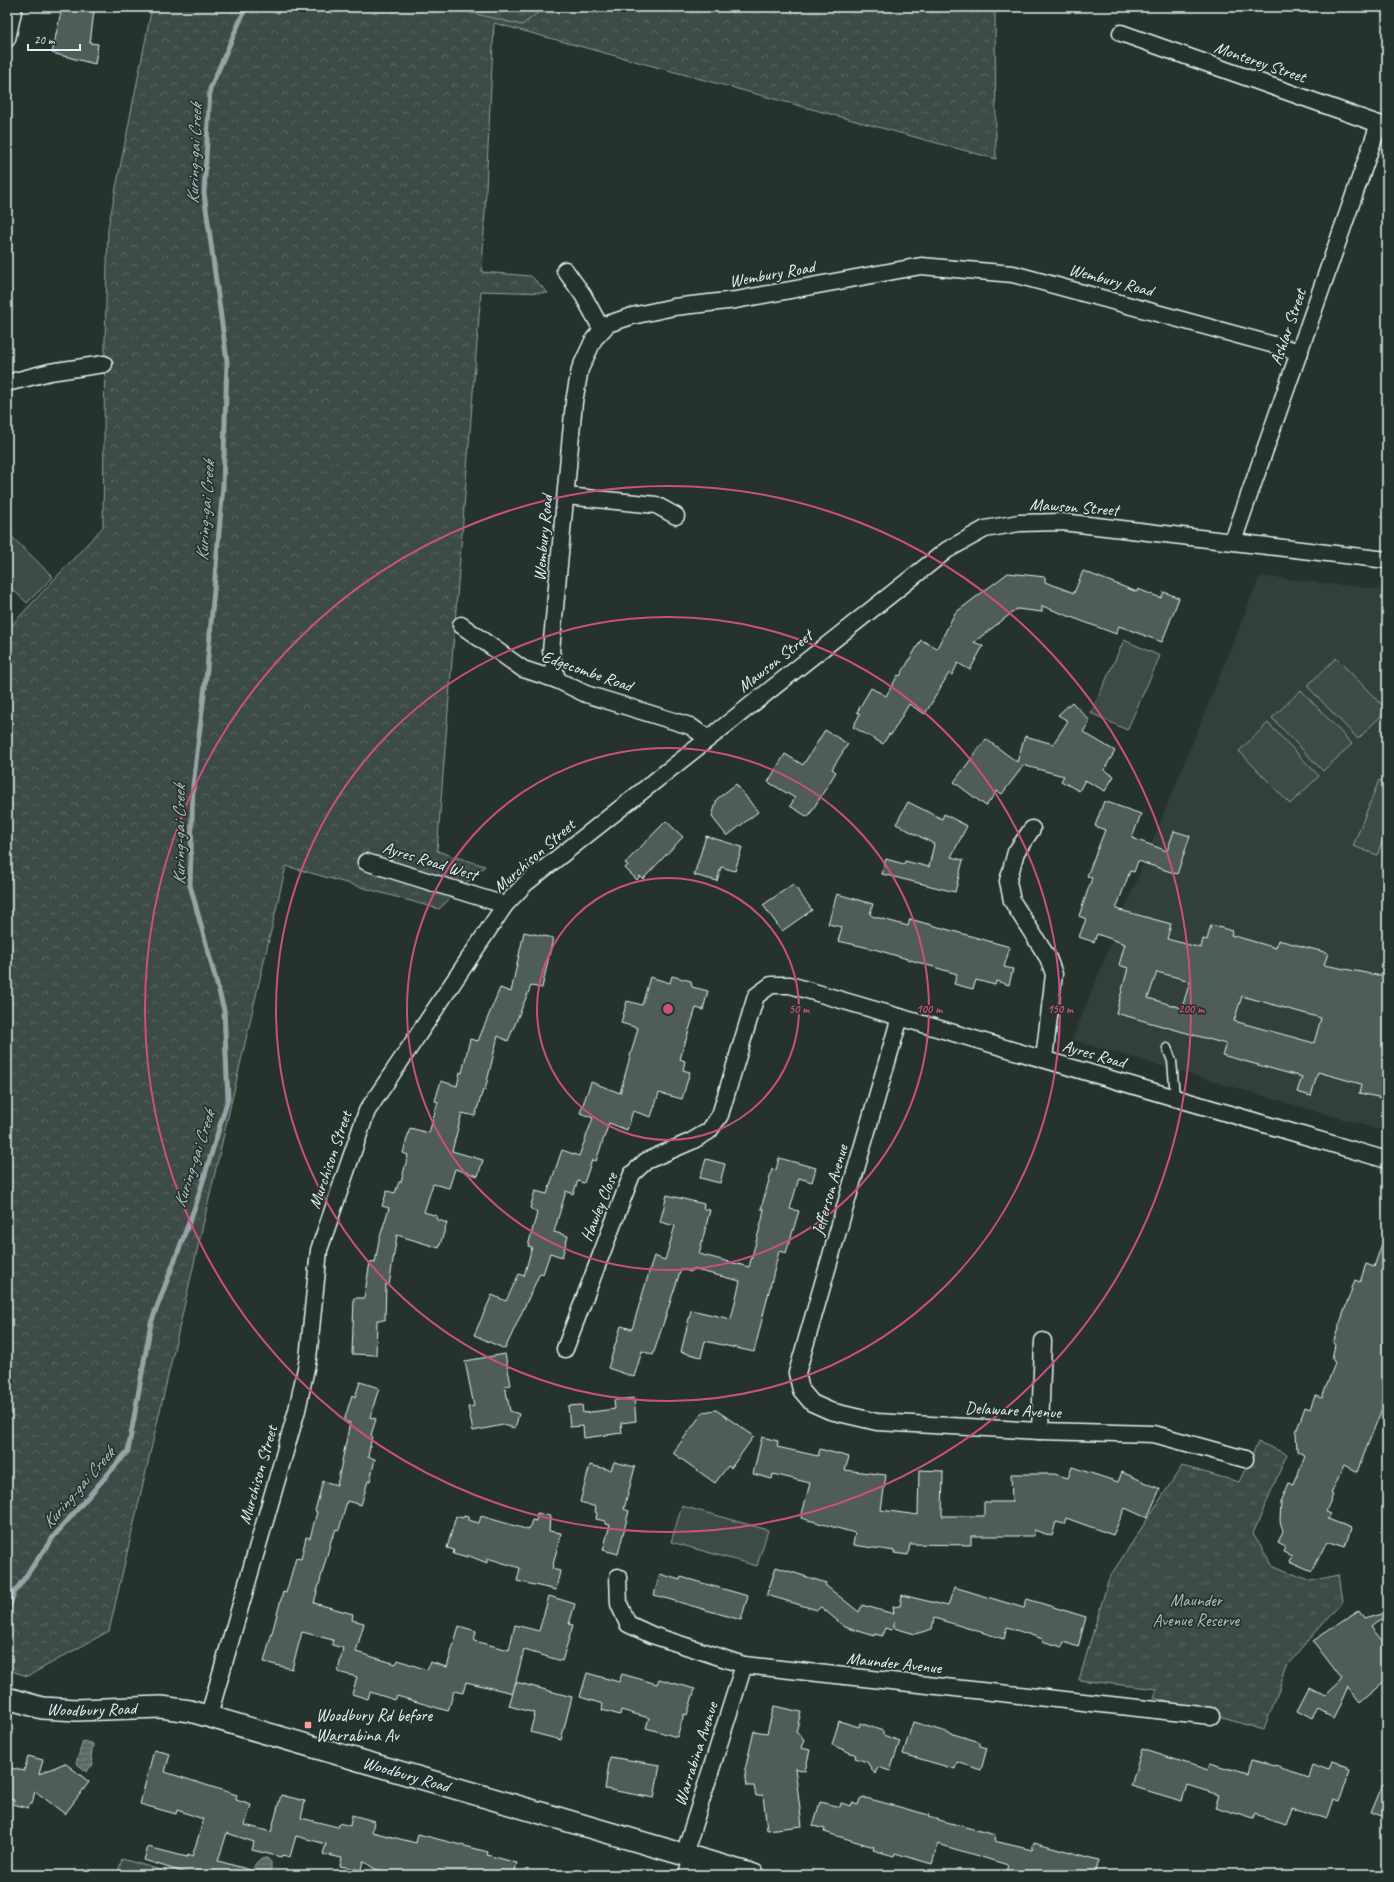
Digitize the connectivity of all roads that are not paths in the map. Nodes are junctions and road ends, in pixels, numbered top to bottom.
1 (14, 7) edge
2 (1121, 33) dead end
3 (7, 39) edge
4 (1383, 126) edge
5 (565, 270) dead end
6 (602, 330) junction
7 (1300, 352) junction
8 (104, 364) dead end
9 (7, 383) edge
10 (566, 496) junction
11 (676, 516) dead end
12 (1233, 541) junction
13 (1387, 560) edge
14 (461, 625) dead end
15 (557, 680) junction
16 (707, 738) junction
17 (1032, 829) dead end
18 (366, 862) dead end
19 (505, 905) junction
20 (790, 985) joint
21 (900, 1017) junction
22 (1167, 1048) dead end
23 (1044, 1059) junction
24 (1175, 1097) junction
25 (1387, 1160) edge
26 (1043, 1341) dead end
27 (565, 1349) dead end
28 (797, 1374) joint
29 (1040, 1431) junction
30 (1245, 1459) dead end
31 (618, 1577) dead end
32 (744, 1665) junction
33 (7, 1698) edge
34 (209, 1715) junction
35 (1211, 1716) dead end
36 (688, 1862) edge
37 (754, 1875) edge

1 - 3 street
2 - 4 street, Monterey Street
4 - 7 street, Ashlar Street
5 - 6 street
6 - 7 street, Wembury Road
6 - 10 street, Wembury Road
7 - 12 street, Ashlar Street
8 - 9 street
10 - 11 street
10 - 15 street, Wembury Road
12 - 13 street, Mawson Street
12 - 16 street, Mawson Street
14 - 15 street, Edgecombe Road
15 - 16 street, Edgecombe Road
16 - 19 street, Murchison Street
17 - 23 street
18 - 19 street, Ayres Road West
19 - 34 street, Murchison Street
20 - 21 street, Ayres Road
20 - 27 street, Hawley Close
21 - 23 street, Ayres Road
21 - 28 street, Jefferson Avenue
22 - 24 lane
23 - 24 street, Ayres Road
24 - 25 street, Ayres Road
26 - 29 street
28 - 29 street, Delaware Avenue
29 - 30 street, Delaware Avenue
31 - 32 street, Maunder Avenue
32 - 35 street, Maunder Avenue
32 - 36 street, Warrabina Avenue
33 - 34 street, Woodbury Road
34 - 36 street, Woodbury Road
36 - 37 street, Woodbury Road

